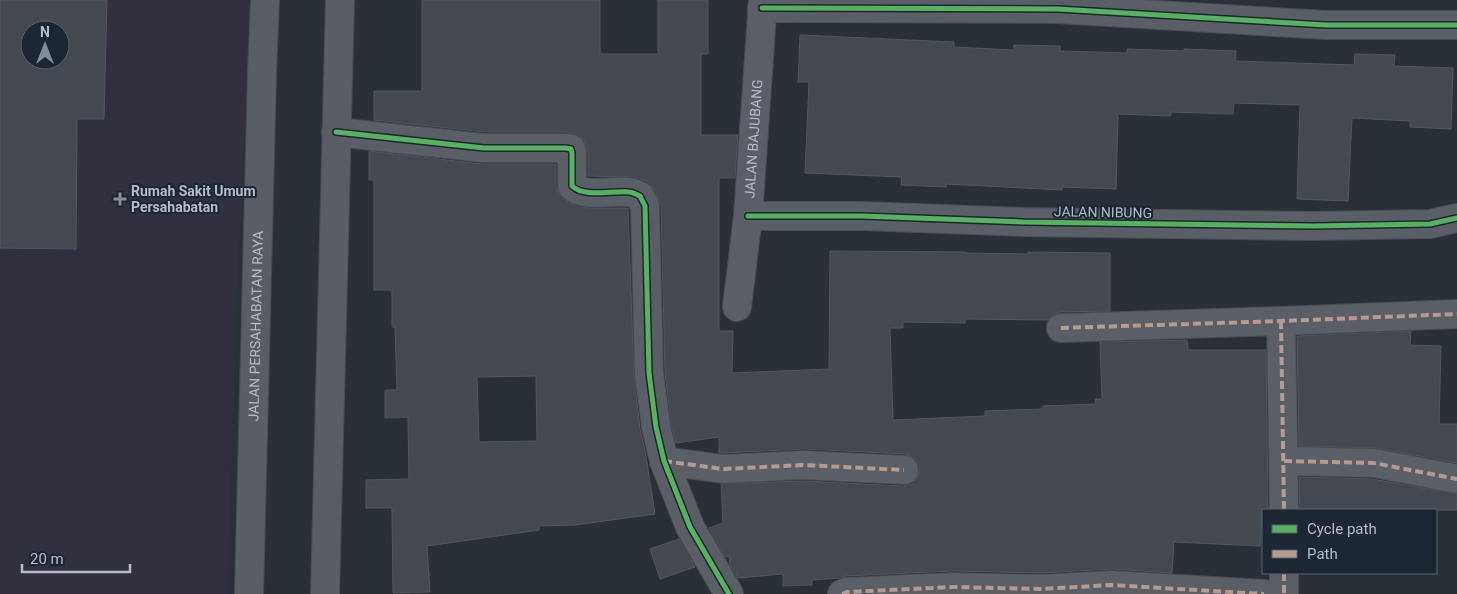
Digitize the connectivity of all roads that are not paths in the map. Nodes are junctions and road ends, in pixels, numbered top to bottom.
1 (265, 0) edge
2 (340, 0) edge
3 (762, 4) edge
4 (1058, 4) edge
5 (1457, 24) edge
6 (336, 132) junction
7 (748, 216) junction
8 (1457, 218) edge
9 (737, 307) dead end
10 (1457, 314) edge
11 (1281, 321) junction
12 (1060, 328) dead end
13 (664, 461) junction
14 (1284, 462) junction
15 (904, 470) dead end
16 (1457, 479) edge
17 (1284, 509) edge
18 (1284, 574) edge
19 (1110, 590) edge
20 (249, 594) edge
21 (325, 594) edge
22 (728, 594) edge
23 (842, 594) edge
24 (1264, 594) edge
25 (1284, 594) edge

1 - 20 street, JALAN PERSAHABATAN RAYA
2 - 6 street
3 - 4 street
3 - 7 street, JALAN BAJUBANG
4 - 5 street
6 - 13 street
6 - 21 street
7 - 8 street, JALAN NIBUNG
7 - 9 street, JALAN BAJUBANG
10 - 11 street
11 - 12 street
11 - 14 street
13 - 15 street
13 - 22 street
14 - 16 street
14 - 17 street
18 - 25 street
19 - 23 street
19 - 24 street

